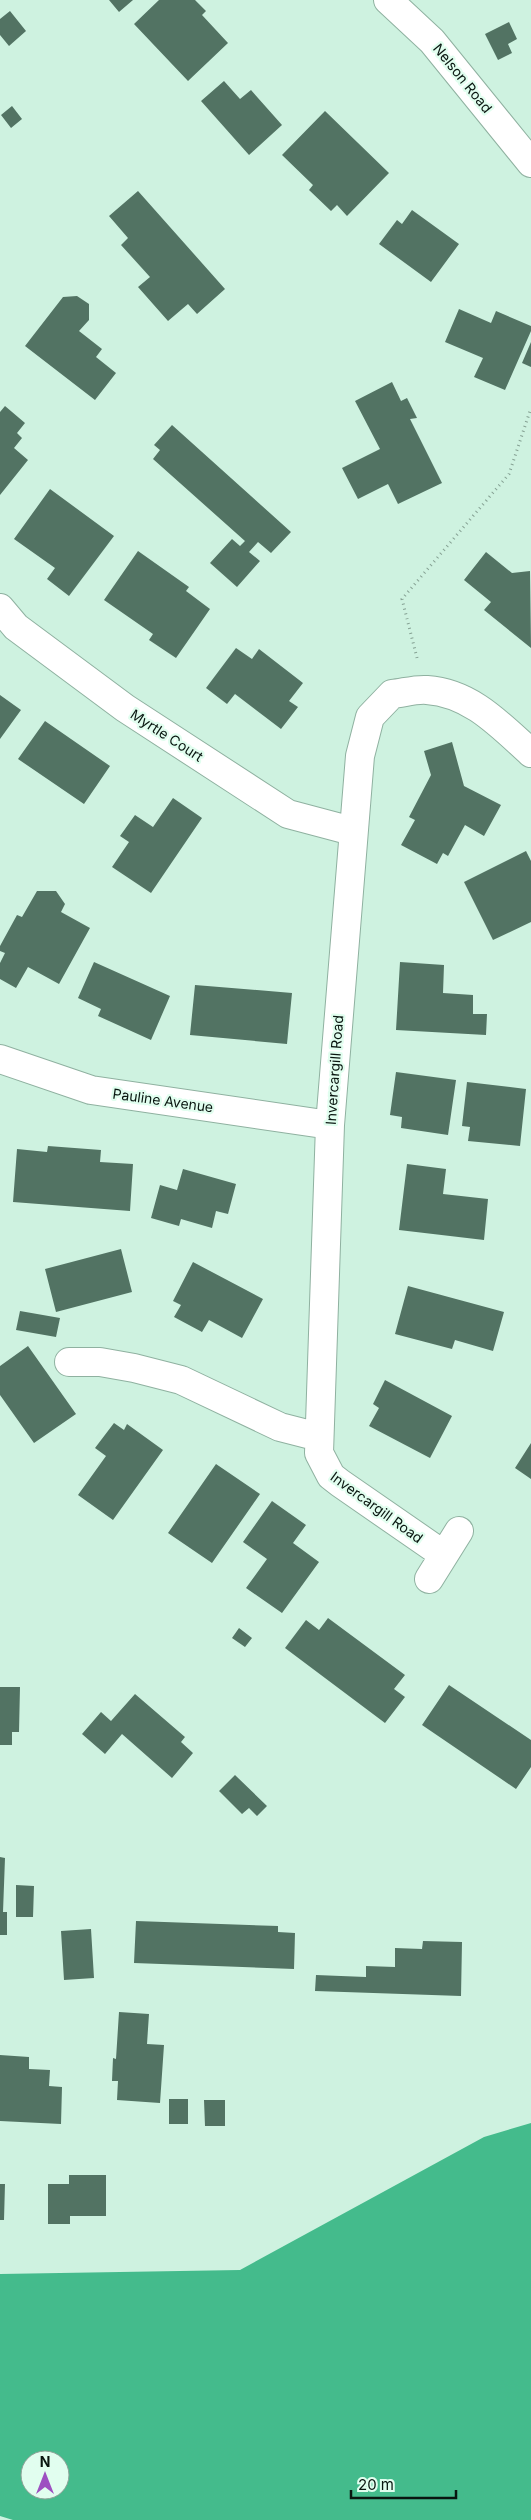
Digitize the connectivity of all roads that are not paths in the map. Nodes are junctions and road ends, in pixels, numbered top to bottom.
1 (388, 0) edge
2 (531, 163) edge
3 (0, 608) edge
4 (531, 754) edge
5 (352, 831) junction
6 (0, 1059) edge
7 (330, 1125) junction
8 (69, 1362) dead end
9 (319, 1437) junction
10 (459, 1531) dead end
11 (444, 1554) junction
12 (429, 1579) dead end

1 - 2 street, Nelson Road
3 - 5 street, Myrtle Court
4 - 5 street, Invercargill Road
5 - 7 street, Invercargill Road
6 - 7 street, Pauline Avenue
7 - 9 street, Invercargill Road
8 - 9 street
9 - 11 street, Invercargill Road
10 - 11 street
11 - 12 street

